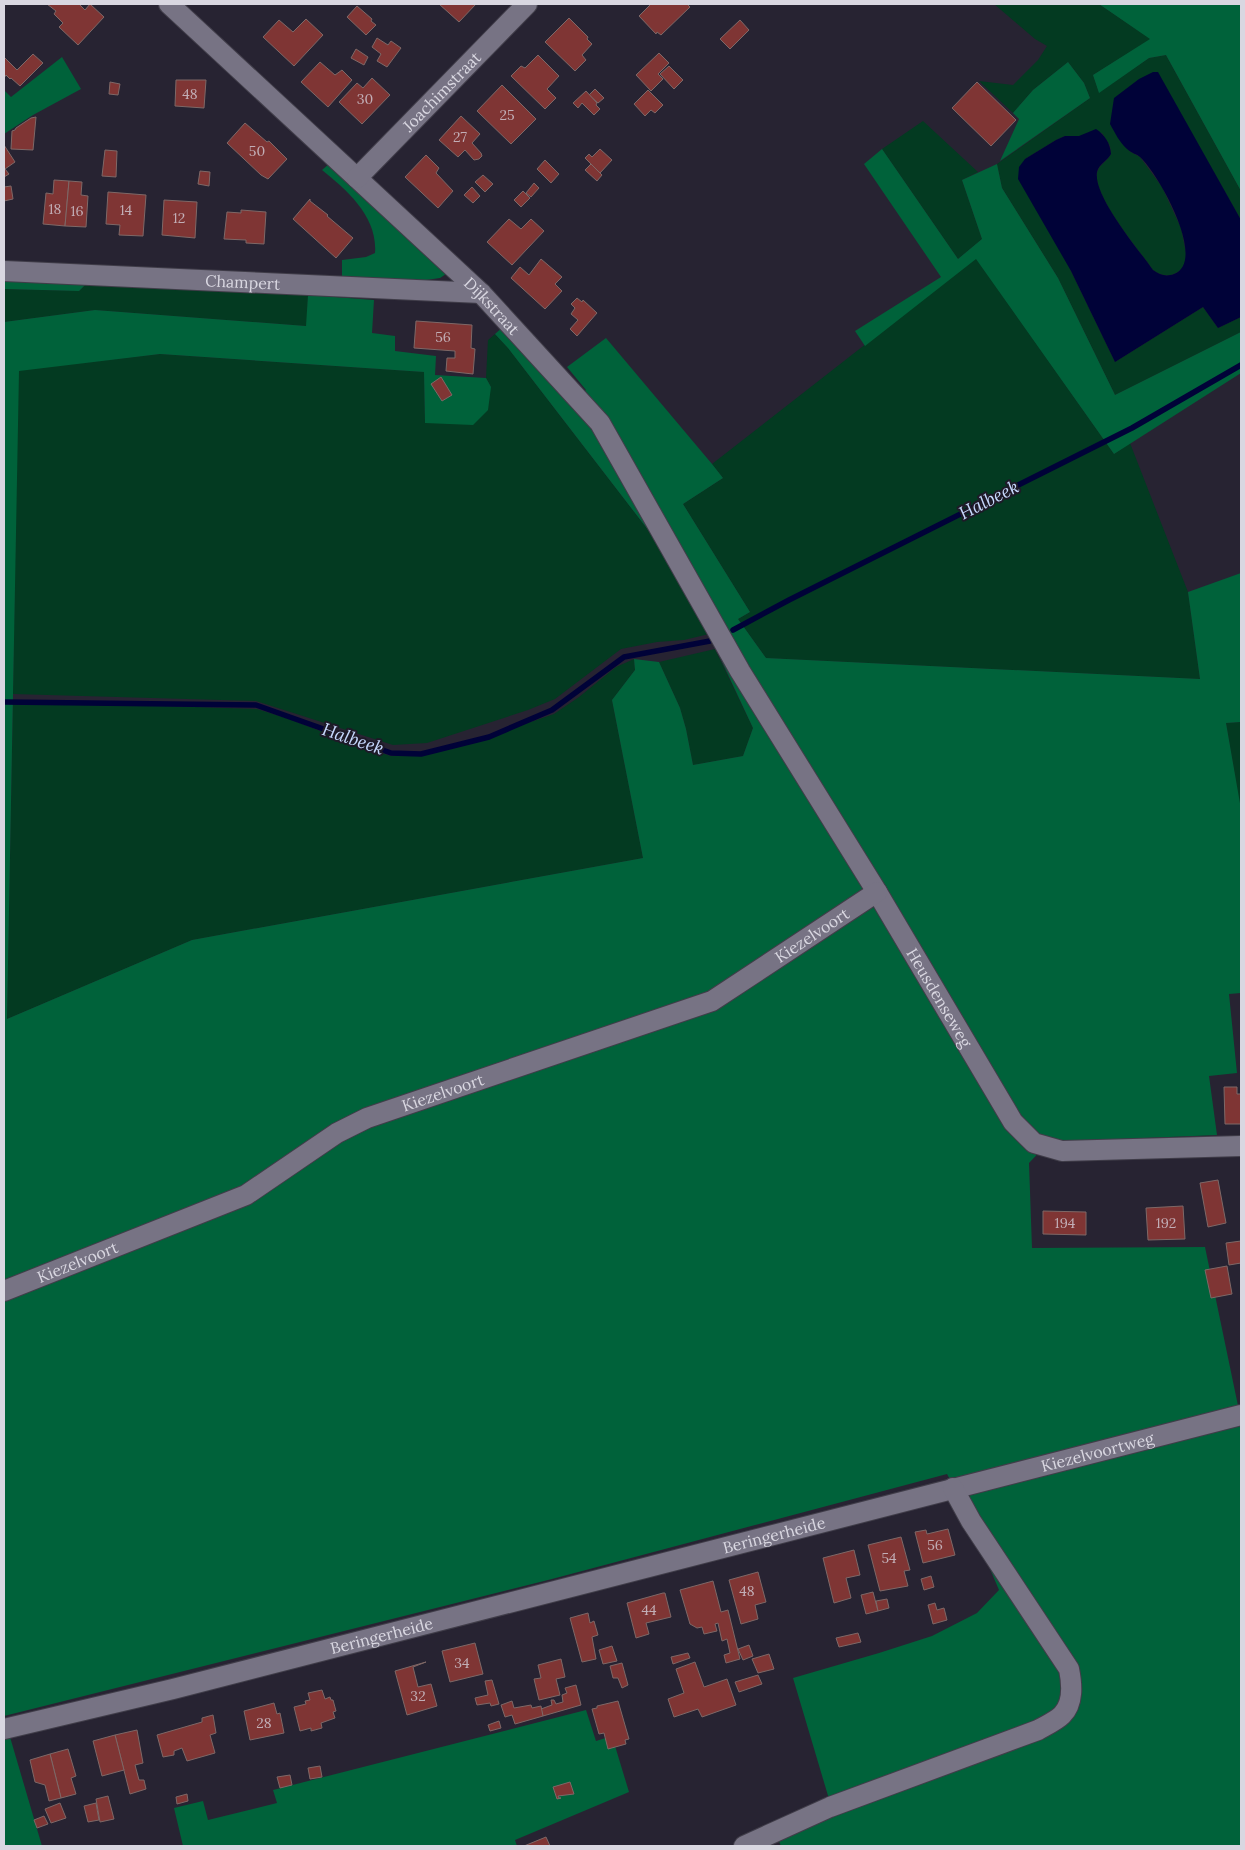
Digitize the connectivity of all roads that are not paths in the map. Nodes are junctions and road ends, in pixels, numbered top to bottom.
1 (169, 4) edge
2 (527, 4) edge
3 (357, 178) junction
4 (4, 271) edge
5 (481, 293) junction
6 (740, 670) joint
7 (878, 892) junction
8 (1241, 1146) edge
9 (4, 1290) edge
10 (1241, 1415) edge
11 (953, 1488) junction
12 (4, 1729) edge
13 (744, 1846) edge

1 - 3 street, Dijkstraat
2 - 3 street, Joachimstraat
3 - 5 street, Dijkstraat
4 - 5 street, Champert
5 - 6 street, Dijkstraat
6 - 7 street, Heusdenseweg
7 - 8 street, Heusdenseweg
7 - 9 street, Kiezelvoort
10 - 11 street, Kiezelvoortweg
11 - 12 street, Beringerheide
11 - 13 street

